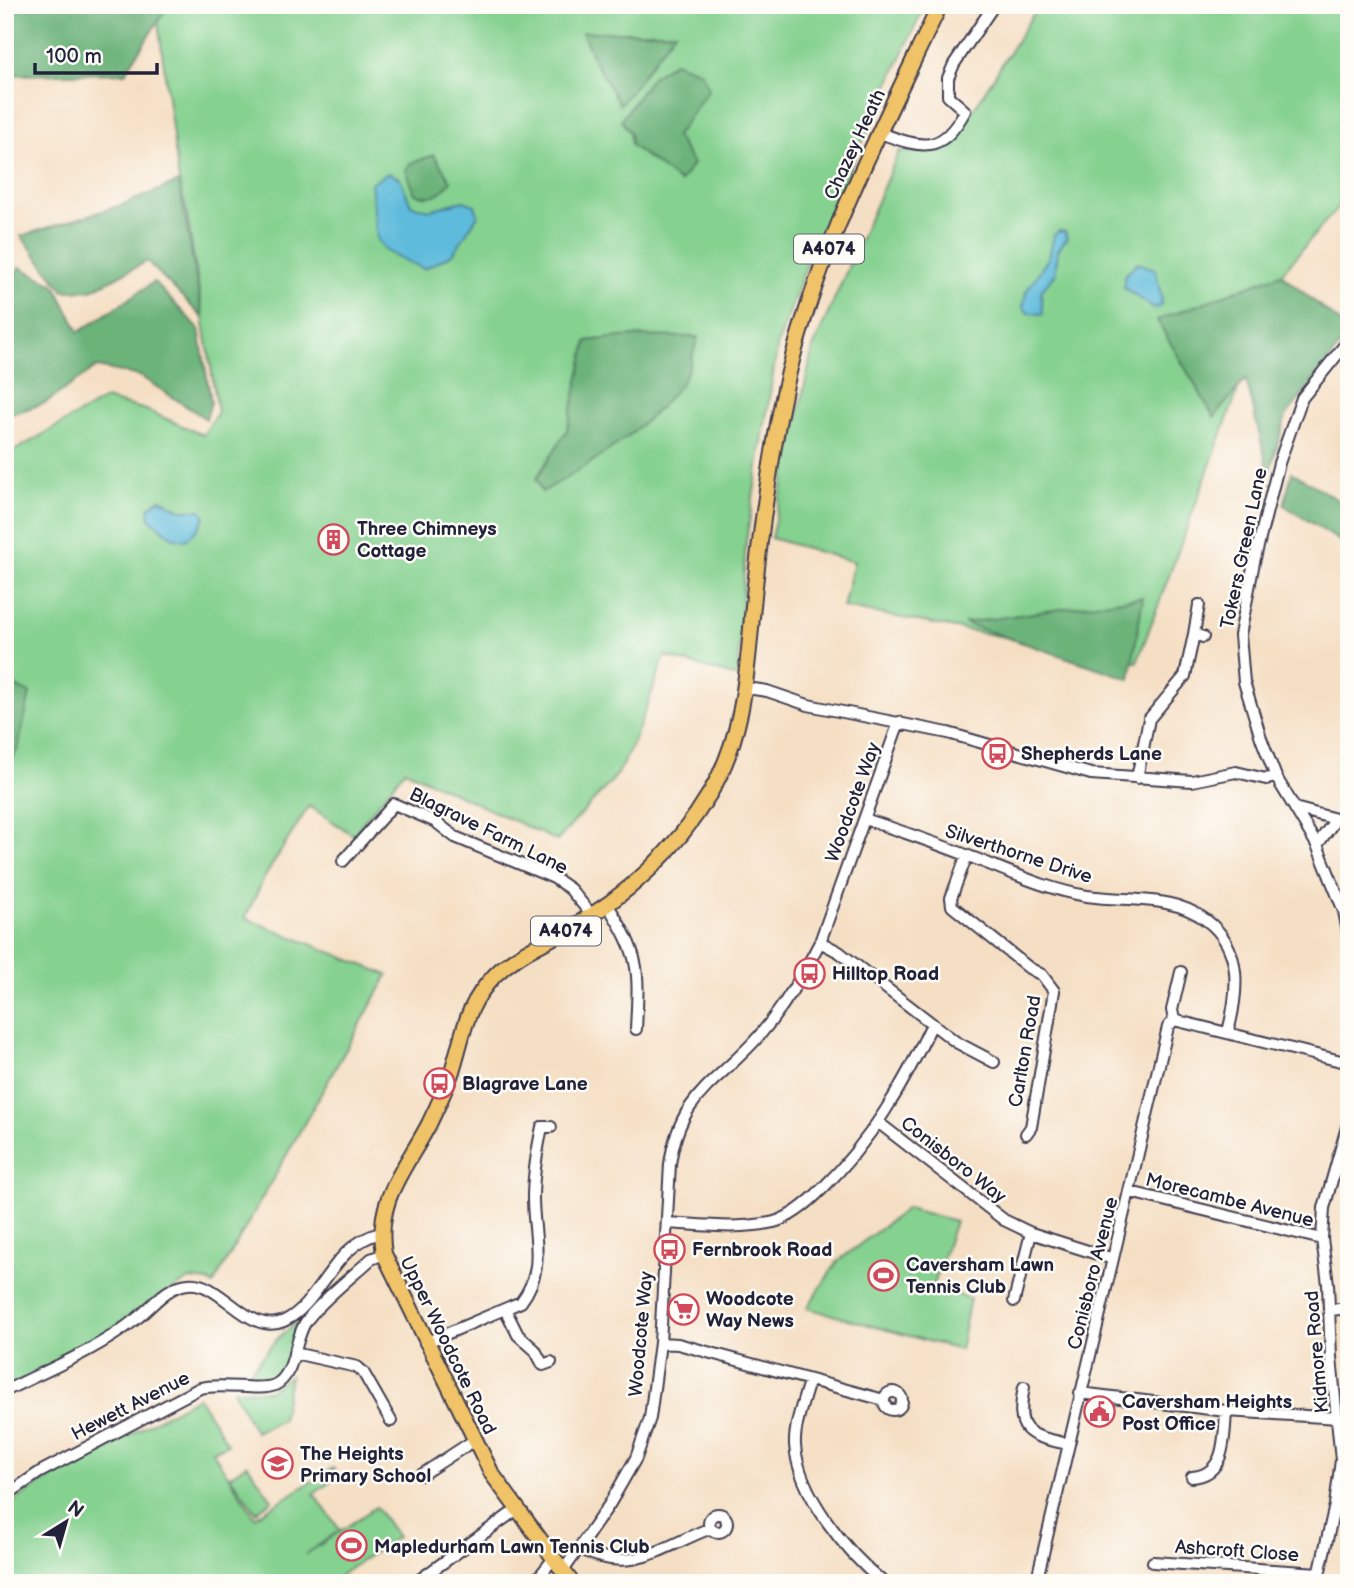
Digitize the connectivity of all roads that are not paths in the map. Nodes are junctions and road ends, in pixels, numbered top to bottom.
1 (940, 5) edge
2 (994, 5) edge
3 (880, 133) junction
4 (1349, 341) edge
5 (765, 507) joint
6 (1199, 605) dead end
7 (747, 688) junction
8 (899, 722) junction
9 (1276, 777) junction
10 (1137, 778) junction
11 (1298, 809) junction
12 (865, 819) junction
13 (1317, 845) junction
14 (967, 855) junction
15 (343, 861) dead end
16 (607, 904) junction
17 (591, 914) junction
18 (1349, 938) edge
19 (820, 942) junction
20 (1181, 972) dead end
21 (1174, 1020) junction
22 (932, 1024) junction
23 (636, 1029) dead end
24 (1228, 1032) junction
25 (994, 1062) dead end
26 (1349, 1063) edge
27 (1349, 1120) edge
28 (879, 1123) junction
29 (542, 1126) dead end
30 (1026, 1134) dead end
31 (1130, 1192) junction
32 (667, 1223) junction
33 (380, 1233) junction
34 (1031, 1233) junction
35 (1322, 1239) junction
36 (384, 1255) junction
37 (1113, 1259) junction
38 (1014, 1301) dead end
39 (1349, 1308) edge
40 (505, 1309) junction
41 (1330, 1310) junction
42 (297, 1312) junction
43 (305, 1323) junction
44 (425, 1343) junction
45 (660, 1343) junction
46 (294, 1353) junction
47 (543, 1365) dead end
48 (809, 1381) junction
49 (1024, 1387) dead end
50 (5, 1391) edge
51 (1080, 1393) junction
52 (884, 1400) dead end
53 (1226, 1411) junction
54 (1339, 1418) junction
55 (391, 1421) dead end
56 (474, 1441) junction
57 (1068, 1444) junction
58 (420, 1473) dead end
59 (1192, 1477) dead end
60 (5, 1496) edge
61 (516, 1510) junction
62 (711, 1528) dead end
63 (581, 1549) junction
64 (554, 1558) junction
65 (1153, 1562) dead end
66 (568, 1577) edge
67 (1318, 1578) edge
68 (877, 1581) edge
69 (415, 1583) edge
70 (534, 1583) edge
71 (1036, 1583) edge

1 - 3 main road, Chazey Heath / A4074
2 - 3 street
3 - 5 main road, Chazey Heath / A4074
4 - 9 street, Tokers Green Lane
5 - 7 main road, Upper Woodcote Road / A4074
6 - 10 street
7 - 8 street
7 - 16 main road, Upper Woodcote Road / A4074
8 - 10 street
8 - 12 street, Woodcote Way
9 - 10 street
9 - 11 street
11 - 13 street
11 - 13 street
12 - 14 street, Silverthorne Drive
12 - 19 street, Woodcote Way
13 - 18 street
14 - 24 street, Silverthorne Drive
14 - 30 street, Carlton Road
15 - 17 street, Blagrave Farm Lane
16 - 17 main road, Upper Woodcote Road / A4074
16 - 23 street
17 - 33 main road, Upper Woodcote Road / A4074
19 - 22 street
19 - 32 street, Woodcote Way
20 - 21 street, Conisboro Avenue
21 - 24 street
21 - 31 street, Conisboro Avenue
22 - 25 street
22 - 28 street
24 - 26 street
27 - 35 street, Kidmore Road
28 - 32 street
28 - 34 street, Conisboro Way
29 - 40 street
31 - 35 street, Morecambe Avenue
31 - 37 street, Conisboro Avenue
32 - 45 street, Woodcote Way
33 - 36 main road, Upper Woodcote Road / A4074
33 - 42 street
34 - 37 street, Conisboro Way
34 - 38 street
35 - 41 street, Kidmore Road
36 - 43 street, Hewett Avenue
36 - 44 main road, Upper Woodcote Road / A4074
37 - 51 street, Conisboro Avenue
39 - 41 street
40 - 44 street
40 - 47 street
41 - 54 street, Kidmore Road
42 - 43 street
42 - 50 street
43 - 46 street, Hewett Avenue
44 - 56 main road, Upper Woodcote Road / A4074
45 - 48 street
45 - 63 street, Woodcote Way
46 - 55 street
46 - 60 street, Hewett Avenue
48 - 52 street
48 - 68 street
49 - 57 street
51 - 53 street
51 - 57 street, Conisboro Avenue
53 - 54 street
53 - 59 street
54 - 67 street, Kidmore Road
56 - 58 street
56 - 61 main road, Upper Woodcote Road / A4074
57 - 71 street, Conisboro Avenue
61 - 64 main road, Upper Woodcote Road / A4074
61 - 69 street
62 - 63 street
63 - 66 street, Woodcote Way
64 - 66 main road, Upper Woodcote Road / A4074
64 - 70 street
65 - 67 street, Ashcroft Close

